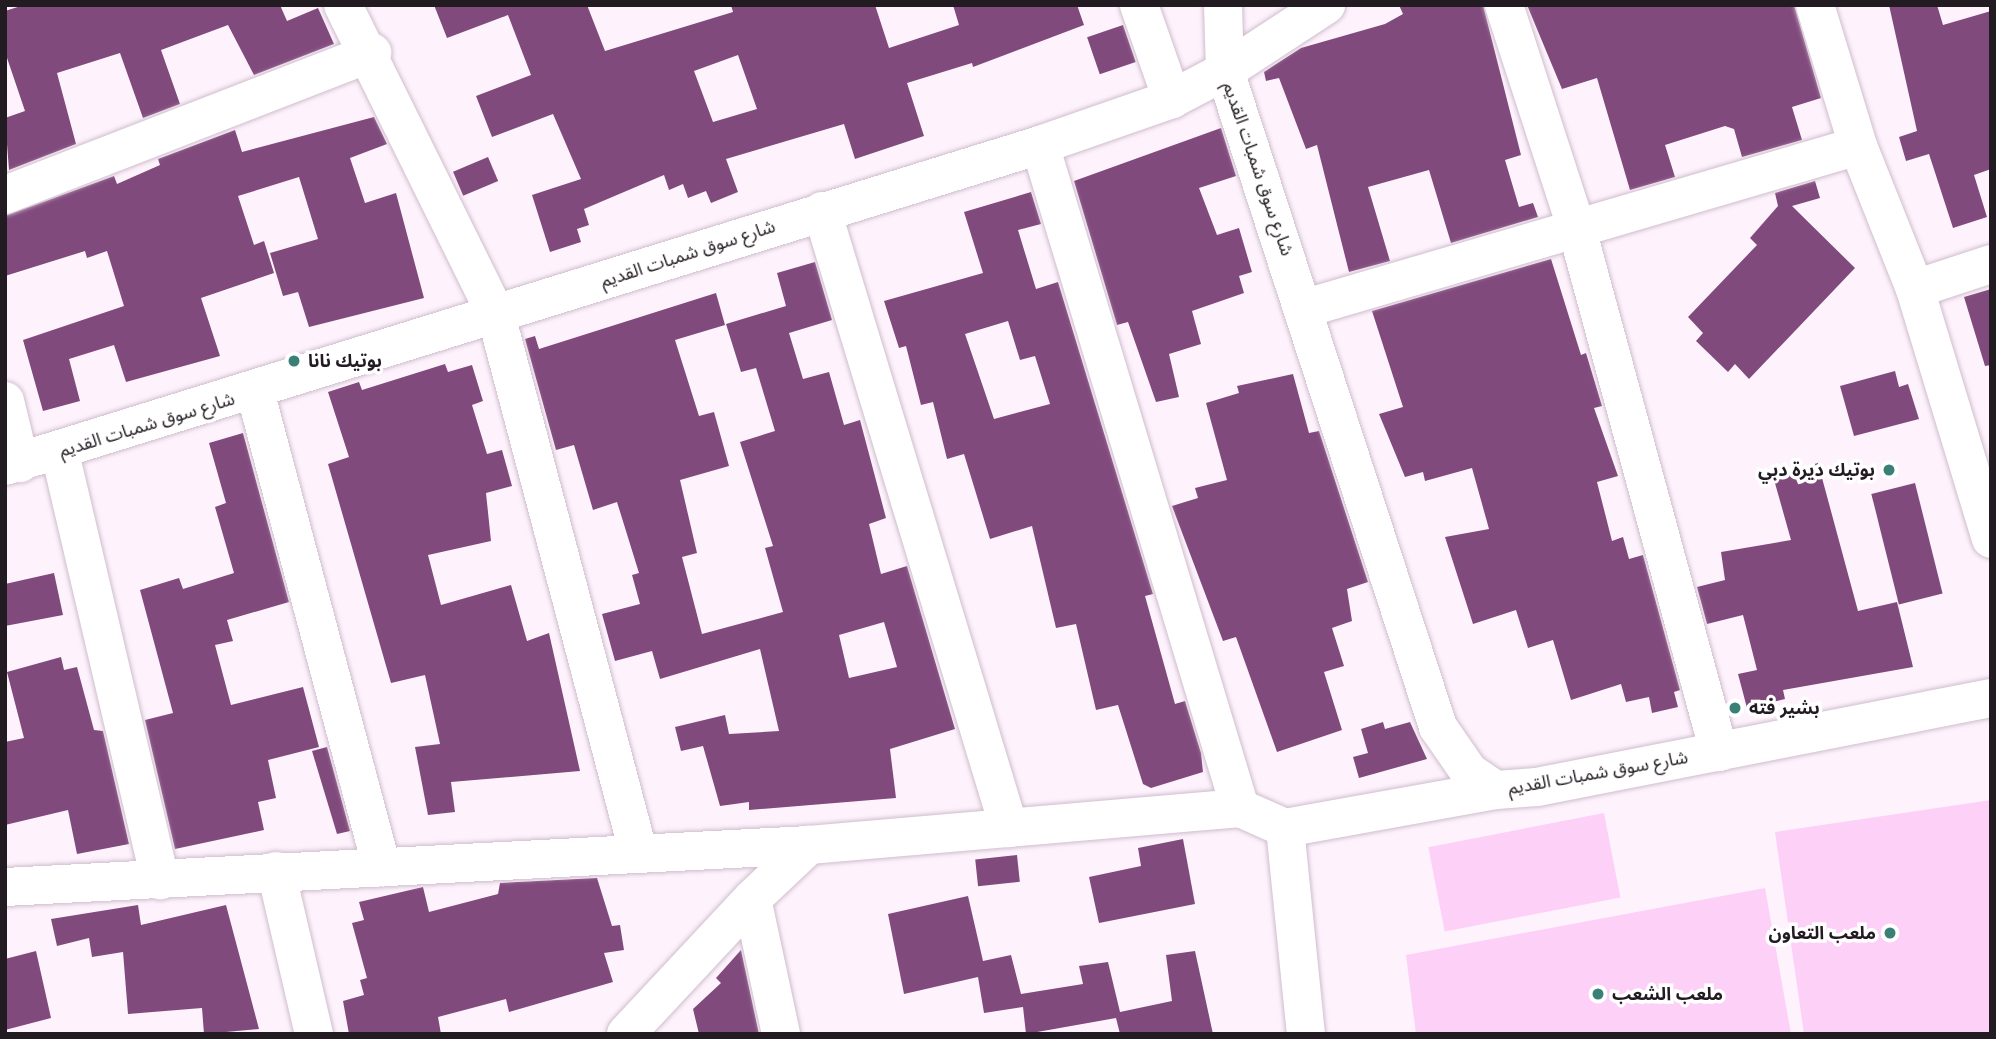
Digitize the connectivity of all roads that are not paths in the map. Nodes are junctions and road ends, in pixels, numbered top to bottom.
1 (343, 5) edge
2 (1139, 5) edge
3 (1223, 5) edge
4 (1326, 5) edge
5 (1504, 5) edge
6 (1815, 5) edge
7 (372, 53) junction
8 (1225, 71) junction
9 (1172, 99) junction
10 (1040, 145) junction
11 (1857, 146) junction
12 (5, 195) edge
13 (822, 211) junction
14 (1578, 233) junction
15 (1991, 264) edge
16 (1915, 289) junction
17 (1306, 308) junction
18 (496, 315) junction
19 (255, 391) junction
20 (5, 401) edge
21 (60, 453) junction
22 (13, 464) edge
23 (1991, 539) edge
24 (1991, 698) edge
25 (1719, 752) junction
26 (1496, 790) junction
27 (1240, 808) junction
28 (1009, 828) junction
29 (1285, 828) junction
30 (809, 845) junction
31 (638, 851) junction
32 (382, 867) junction
33 (276, 871) junction
34 (160, 880) junction
35 (5, 887) edge
36 (752, 900) junction
37 (314, 1034) edge
38 (626, 1034) edge
39 (781, 1034) edge
40 (1306, 1034) edge

1 - 7 street
2 - 9 street
3 - 8 street
4 - 8 street
5 - 14 street
6 - 11 street
7 - 12 street
7 - 18 street
8 - 9 street, شارع سوق شمبات القديم
8 - 17 street, شارع سوق شمبات القديم
9 - 10 street, شارع سوق شمبات القديم
10 - 13 street, شارع سوق شمبات القديم
10 - 27 street
11 - 14 street
11 - 16 street
13 - 18 street, شارع سوق شمبات القديم
13 - 28 street
14 - 17 street
14 - 25 street
15 - 16 street
16 - 23 street
17 - 26 street, شارع سوق شمبات القديم
18 - 19 street, شارع سوق شمبات القديم
18 - 31 street
19 - 21 street, شارع سوق شمبات القديم
19 - 32 street
20 - 22 street
21 - 22 street, شارع سوق شمبات القديم
21 - 34 street
24 - 25 street, شارع سوق شمبات القديم
25 - 26 street, شارع سوق شمبات القديم
26 - 29 street
27 - 28 street
27 - 29 street
28 - 30 street
29 - 40 street
30 - 31 street
30 - 36 street
31 - 32 street
32 - 33 street
33 - 34 street
33 - 37 street
34 - 35 street
36 - 38 street
36 - 39 street

